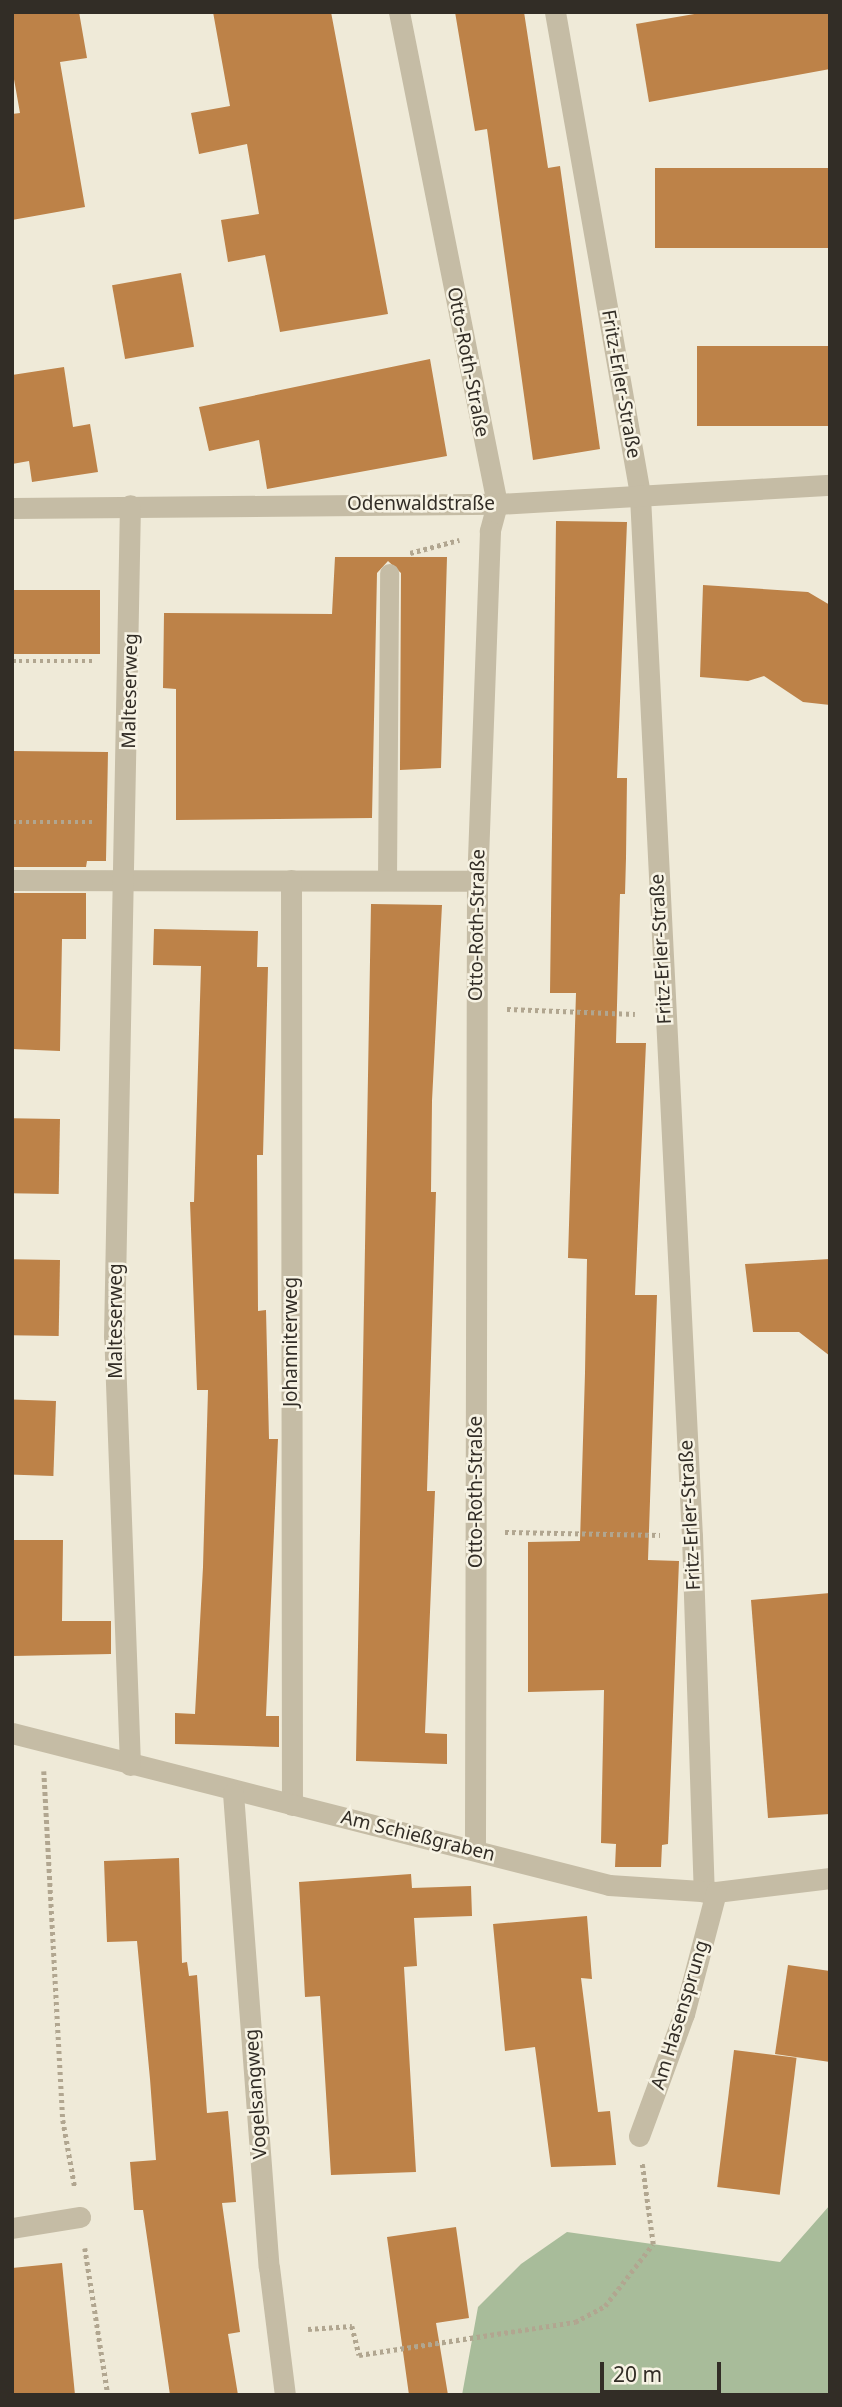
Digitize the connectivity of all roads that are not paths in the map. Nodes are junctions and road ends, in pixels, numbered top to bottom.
1 (399, 12) edge
2 (555, 12) edge
3 (830, 485) edge
4 (640, 496) junction
5 (497, 503) junction
6 (130, 505) junction
7 (12, 508) edge
8 (389, 573) road end
9 (124, 878) junction
10 (12, 880) edge
11 (291, 880) junction
12 (387, 880) junction
13 (477, 881) junction
14 (12, 1733) edge
15 (130, 1765) junction
16 (233, 1793) junction
17 (292, 1805) junction
18 (475, 1849) junction
19 (830, 1878) edge
20 (710, 1892) junction
21 (639, 2136) road end
22 (80, 2217) road end
23 (12, 2228) edge
24 (285, 2395) edge

1 - 5 street, Otto-Roth-Straße
2 - 4 street, Fritz-Erler-Straße
3 - 4 street, Odenwaldstraße
4 - 5 street, Odenwaldstraße
4 - 20 street, Fritz-Erler-Straße
5 - 6 street, Odenwaldstraße
5 - 13 street, Otto-Roth-Straße
6 - 7 street, Odenwaldstraße
6 - 9 street, Malteserweg
8 - 12 lane
9 - 10 street
9 - 11 street
9 - 15 street, Malteserweg
11 - 12 street
11 - 17 street, Johanniterweg
12 - 13 street
13 - 18 street, Otto-Roth-Straße
14 - 15 street, Am Schießgraben
15 - 16 street, Am Schießgraben
16 - 17 street, Am Schießgraben
16 - 24 street, Vogelsangweg
17 - 18 street, Am Schießgraben
18 - 20 street, Am Schießgraben
19 - 20 street, Am Schießgraben
20 - 21 street, Am Hasensprung
22 - 23 street

